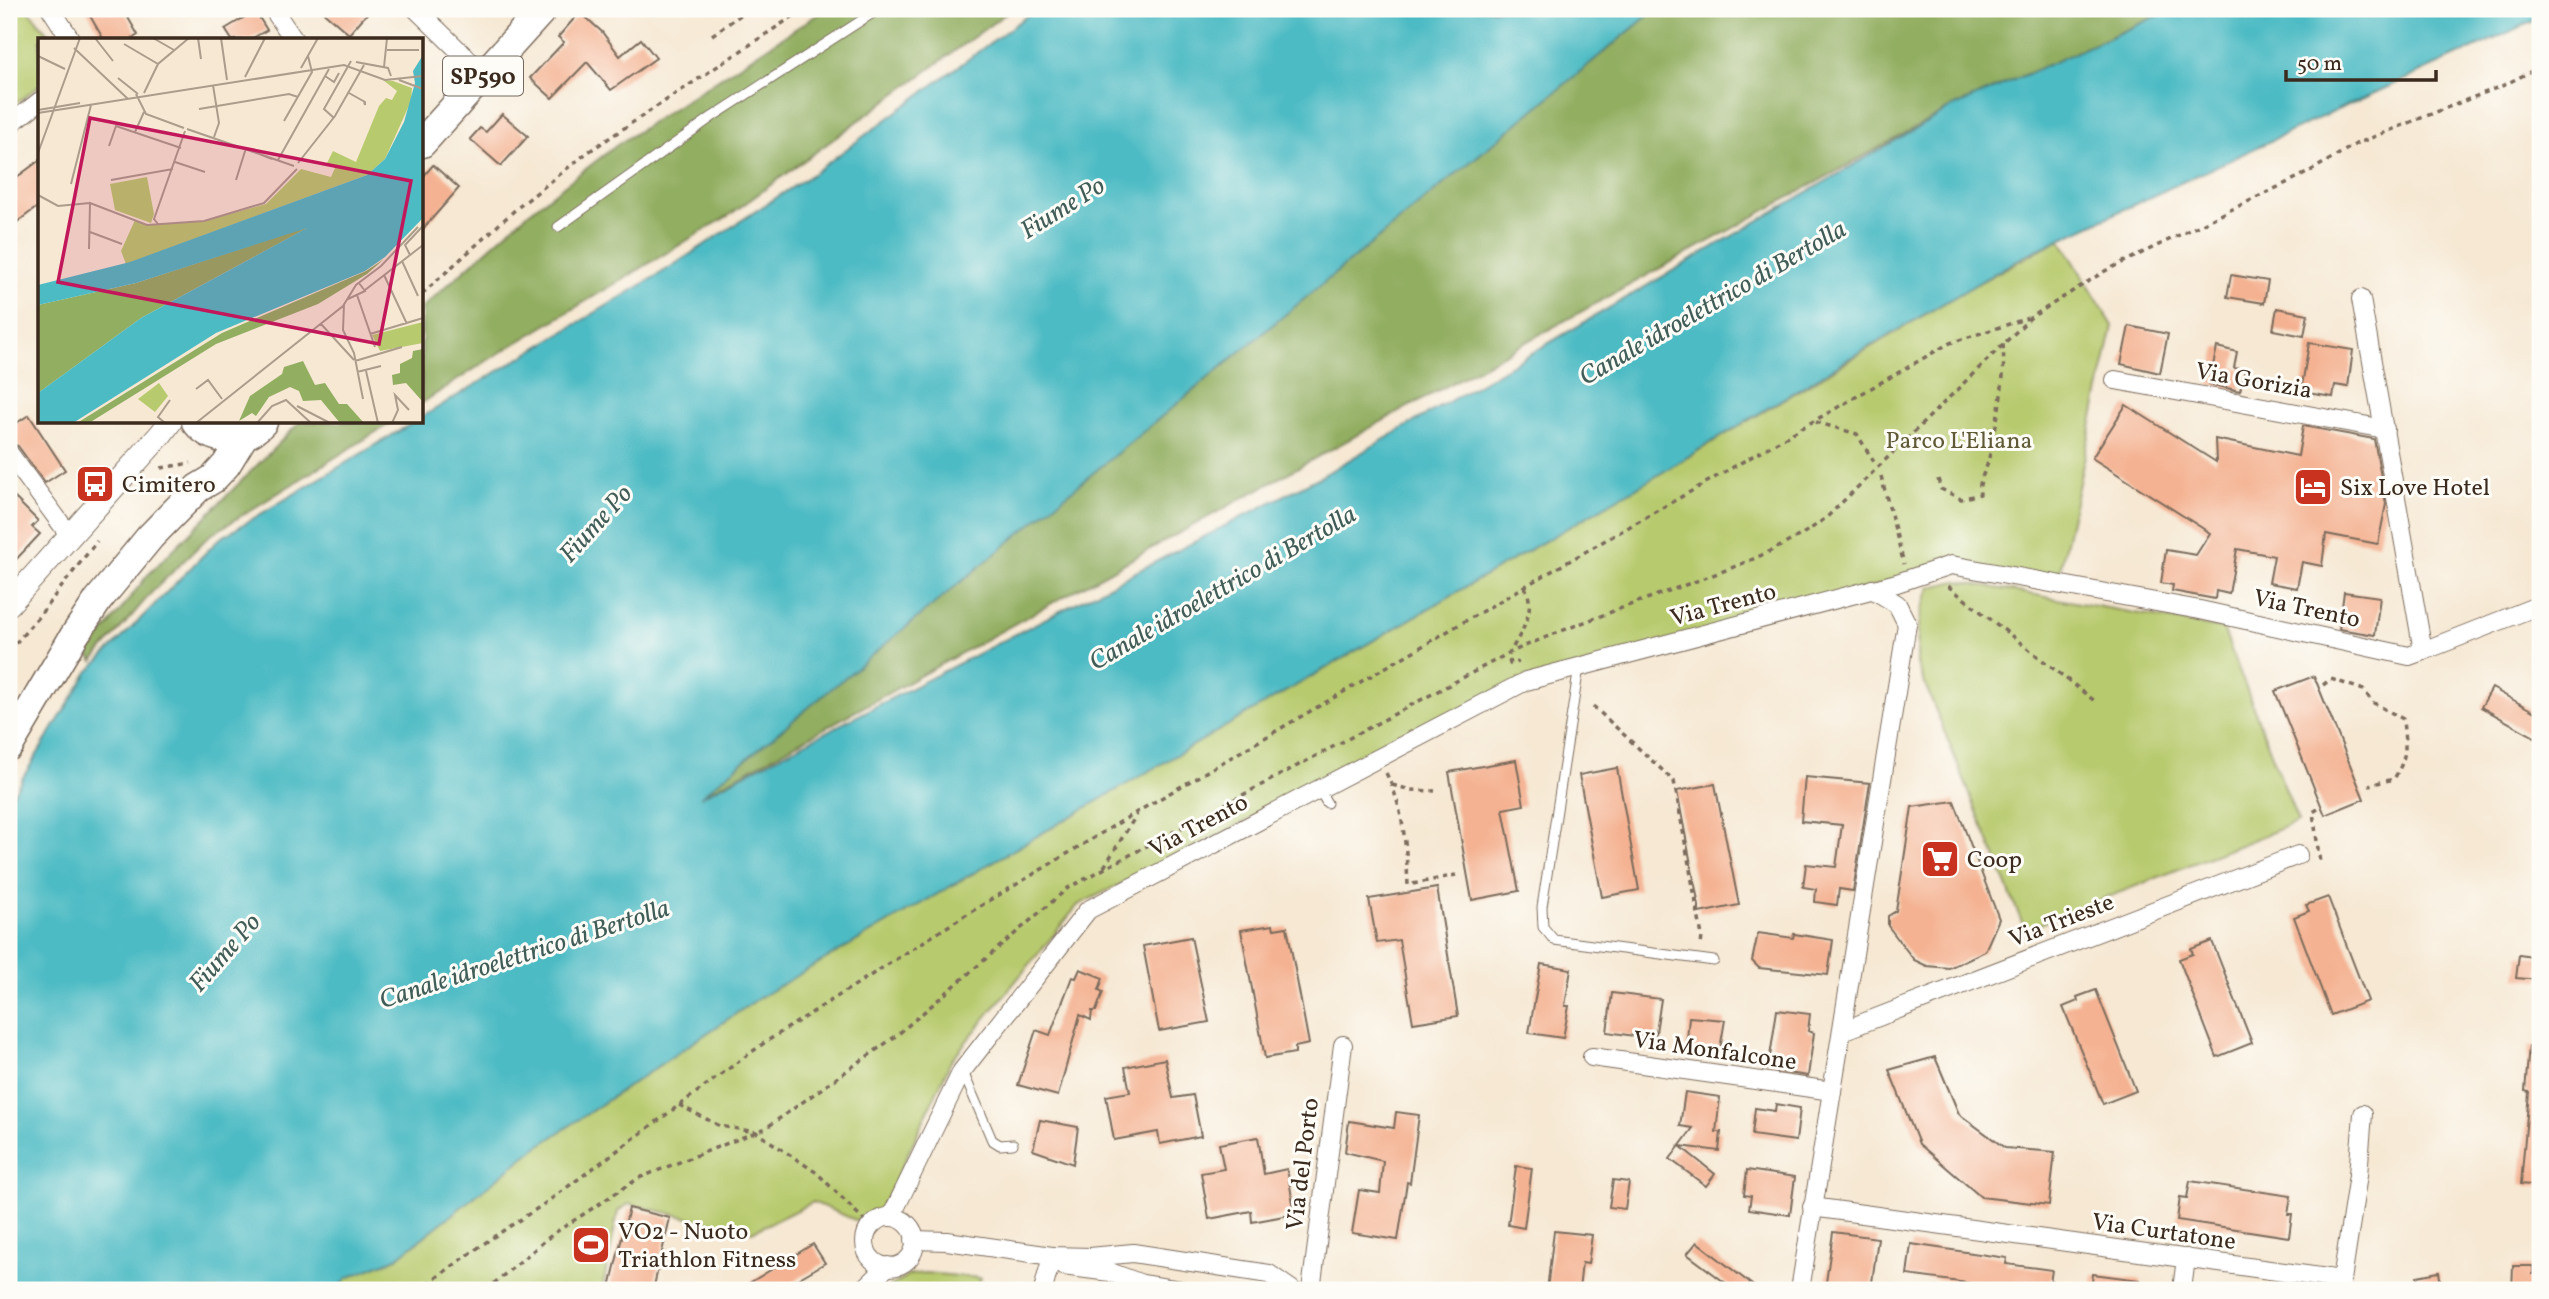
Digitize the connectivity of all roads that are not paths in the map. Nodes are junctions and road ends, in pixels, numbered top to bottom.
1 (51, 9) edge
2 (274, 9) edge
3 (416, 9) edge
4 (543, 9) edge
5 (879, 9) edge
6 (70, 38) edge
7 (293, 38) edge
8 (484, 75) junction
9 (38, 103) edge
10 (9, 125) edge
11 (424, 141) edge
12 (558, 228) dead end
13 (2361, 299) dead end
14 (2115, 380) dead end
15 (200, 426) edge
16 (166, 428) edge
17 (253, 429) edge
18 (2385, 429) junction
19 (9, 453) edge
20 (198, 488) junction
21 (70, 536) junction
22 (1872, 589) junction
23 (9, 604) edge
24 (2540, 605) edge
25 (2423, 651) junction
26 (1579, 667) junction
27 (9, 746) edge
28 (2298, 855) dead end
29 (1714, 961) dead end
30 (1842, 1031) junction
31 (1343, 1045) dead end
32 (1592, 1057) dead end
33 (962, 1071) junction
34 (1832, 1091) junction
35 (2363, 1114) dead end
36 (1013, 1144) dead end
37 (1812, 1207) junction
38 (891, 1217) junction
39 (914, 1240) junction
40 (1142, 1254) junction
41 (1052, 1255) junction
42 (2186, 1258) junction
43 (888, 1266) junction
44 (1260, 1273) junction
45 (1134, 1281) junction
46 (863, 1290) edge
47 (1044, 1290) edge
48 (1180, 1290) edge
49 (1266, 1290) edge
50 (1292, 1290) edge
51 (1311, 1290) edge
52 (1800, 1290) edge
53 (2182, 1290) edge

1 - 6 street
2 - 7 street
3 - 8 street
4 - 8 main road, SP590
5 - 12 lane
8 - 11 main road, SP590
9 - 10 street
13 - 18 street
14 - 18 street, Via Gorizia
15 - 16 street
15 - 17 main road
15 - 20 main road
16 - 21 street
17 - 20 main road
18 - 25 street
19 - 21 street
20 - 27 main road
21 - 23 street
22 - 25 street, Via Trento
22 - 26 street, Via Trento
22 - 30 street
24 - 25 street
26 - 29 lane
26 - 33 street, Via Trento
28 - 30 street, Via Trieste
30 - 34 street
31 - 51 street, Via del Porto
32 - 34 street, Via Monfalcone
33 - 36 lane
33 - 38 street, Via Trento
34 - 37 street
35 - 42 street, Via Curtatone
37 - 42 street, Via Curtatone
37 - 52 street
38 - 39 street
38 - 43 street
39 - 41 street
39 - 43 street
40 - 41 street
40 - 44 street
40 - 45 street
41 - 45 street
41 - 47 street
42 - 53 street
43 - 46 street
44 - 49 street
44 - 50 street
45 - 48 street

